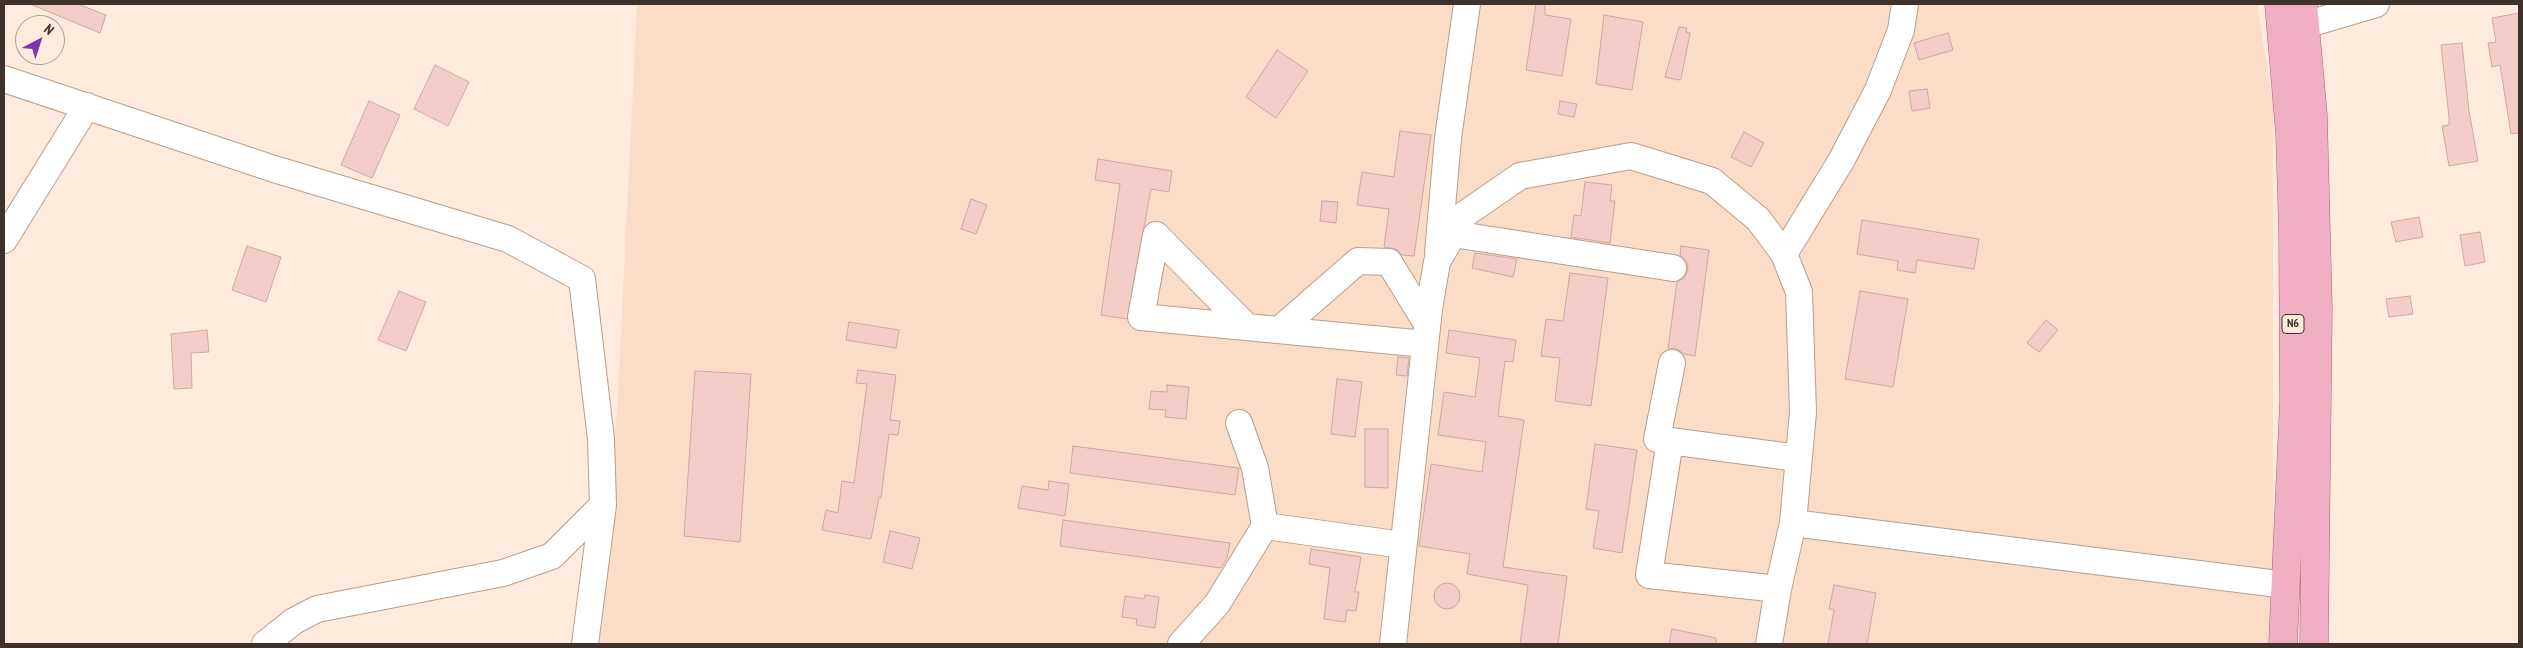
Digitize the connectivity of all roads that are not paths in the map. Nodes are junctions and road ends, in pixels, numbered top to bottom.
1 (1467, 4) edge
2 (1905, 4) edge
3 (2376, 4) edge
4 (2292, 15) edge
5 (4, 79) edge
6 (87, 106) junction
7 (1453, 234) junction
8 (4, 240) edge
9 (1784, 254) junction
10 (1437, 262) junction
11 (1673, 268) dead end
12 (1247, 327) dead end
13 (1279, 330) junction
14 (1426, 334) junction
15 (1672, 363) dead end
16 (1239, 423) dead end
17 (1670, 441) junction
18 (1798, 458) junction
19 (603, 505) junction
20 (1793, 524) junction
21 (1265, 526) junction
22 (1403, 545) junction
23 (2286, 585) junction
24 (1778, 590) junction
25 (265, 644) edge
26 (585, 644) edge
27 (1181, 644) edge
28 (1392, 644) edge
29 (1769, 644) edge
30 (2283, 644) edge
31 (2314, 644) edge

1 - 10 street
2 - 9 street
3 - 4 street
4 - 23 main road, N6
4 - 31 main road, N6
5 - 6 street
6 - 8 street
6 - 19 street
7 - 9 street
7 - 10 street
7 - 11 street
9 - 18 street
10 - 14 street
12 - 13 street
13 - 14 street
13 - 14 street
14 - 22 street
15 - 17 street
16 - 21 street
17 - 18 street
17 - 24 street
18 - 20 street
19 - 25 street
19 - 26 street
20 - 23 street
20 - 24 street
21 - 22 street
21 - 27 street
22 - 28 street
23 - 30 main road, N6
24 - 29 street

